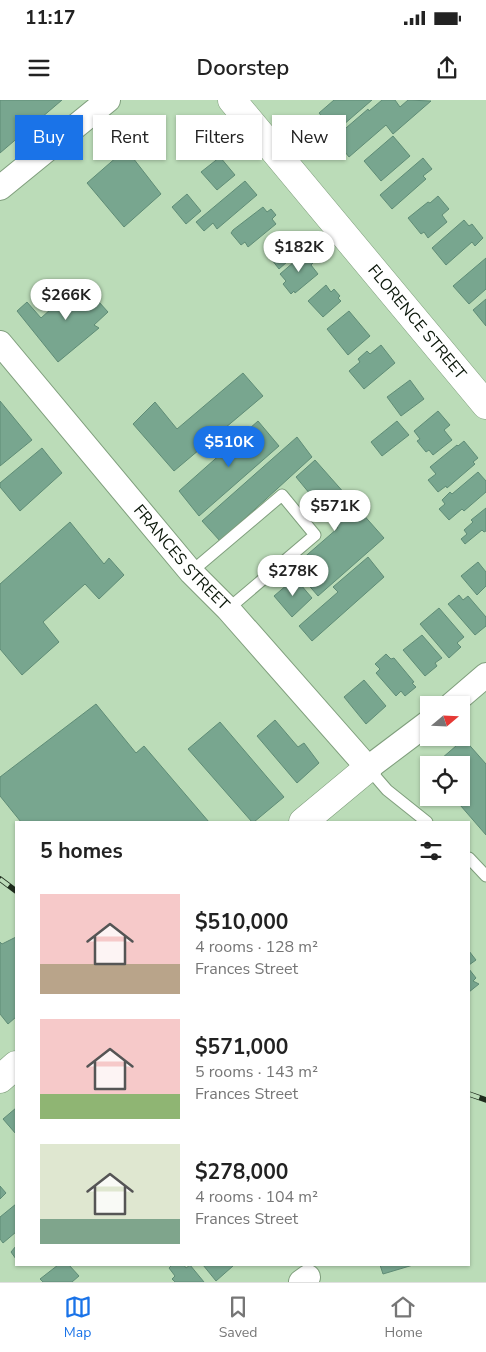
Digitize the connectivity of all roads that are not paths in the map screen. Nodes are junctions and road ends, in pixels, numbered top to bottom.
1 (108, 100) edge
2 (232, 100) edge
3 (0, 188) edge
4 (0, 343) edge
5 (486, 405) edge
6 (191, 572) junction
7 (228, 609) junction
8 (486, 675) edge
9 (461, 696) edge
10 (420, 729) edge
11 (368, 768) junction
12 (304, 821) edge
13 (426, 821) edge
14 (470, 859) edge
15 (486, 876) edge
16 (15, 1066) edge
17 (0, 1079) edge

1 - 3 street
2 - 5 main road, FLORENCE STREET
4 - 6 street, FRANCES STREET
6 - 7 street, FRANCES STREET
6 - 7 lane
7 - 11 street, FRANCES STREET
8 - 9 street
10 - 11 street
11 - 12 main road
11 - 13 lane
14 - 15 lane
16 - 17 main road

